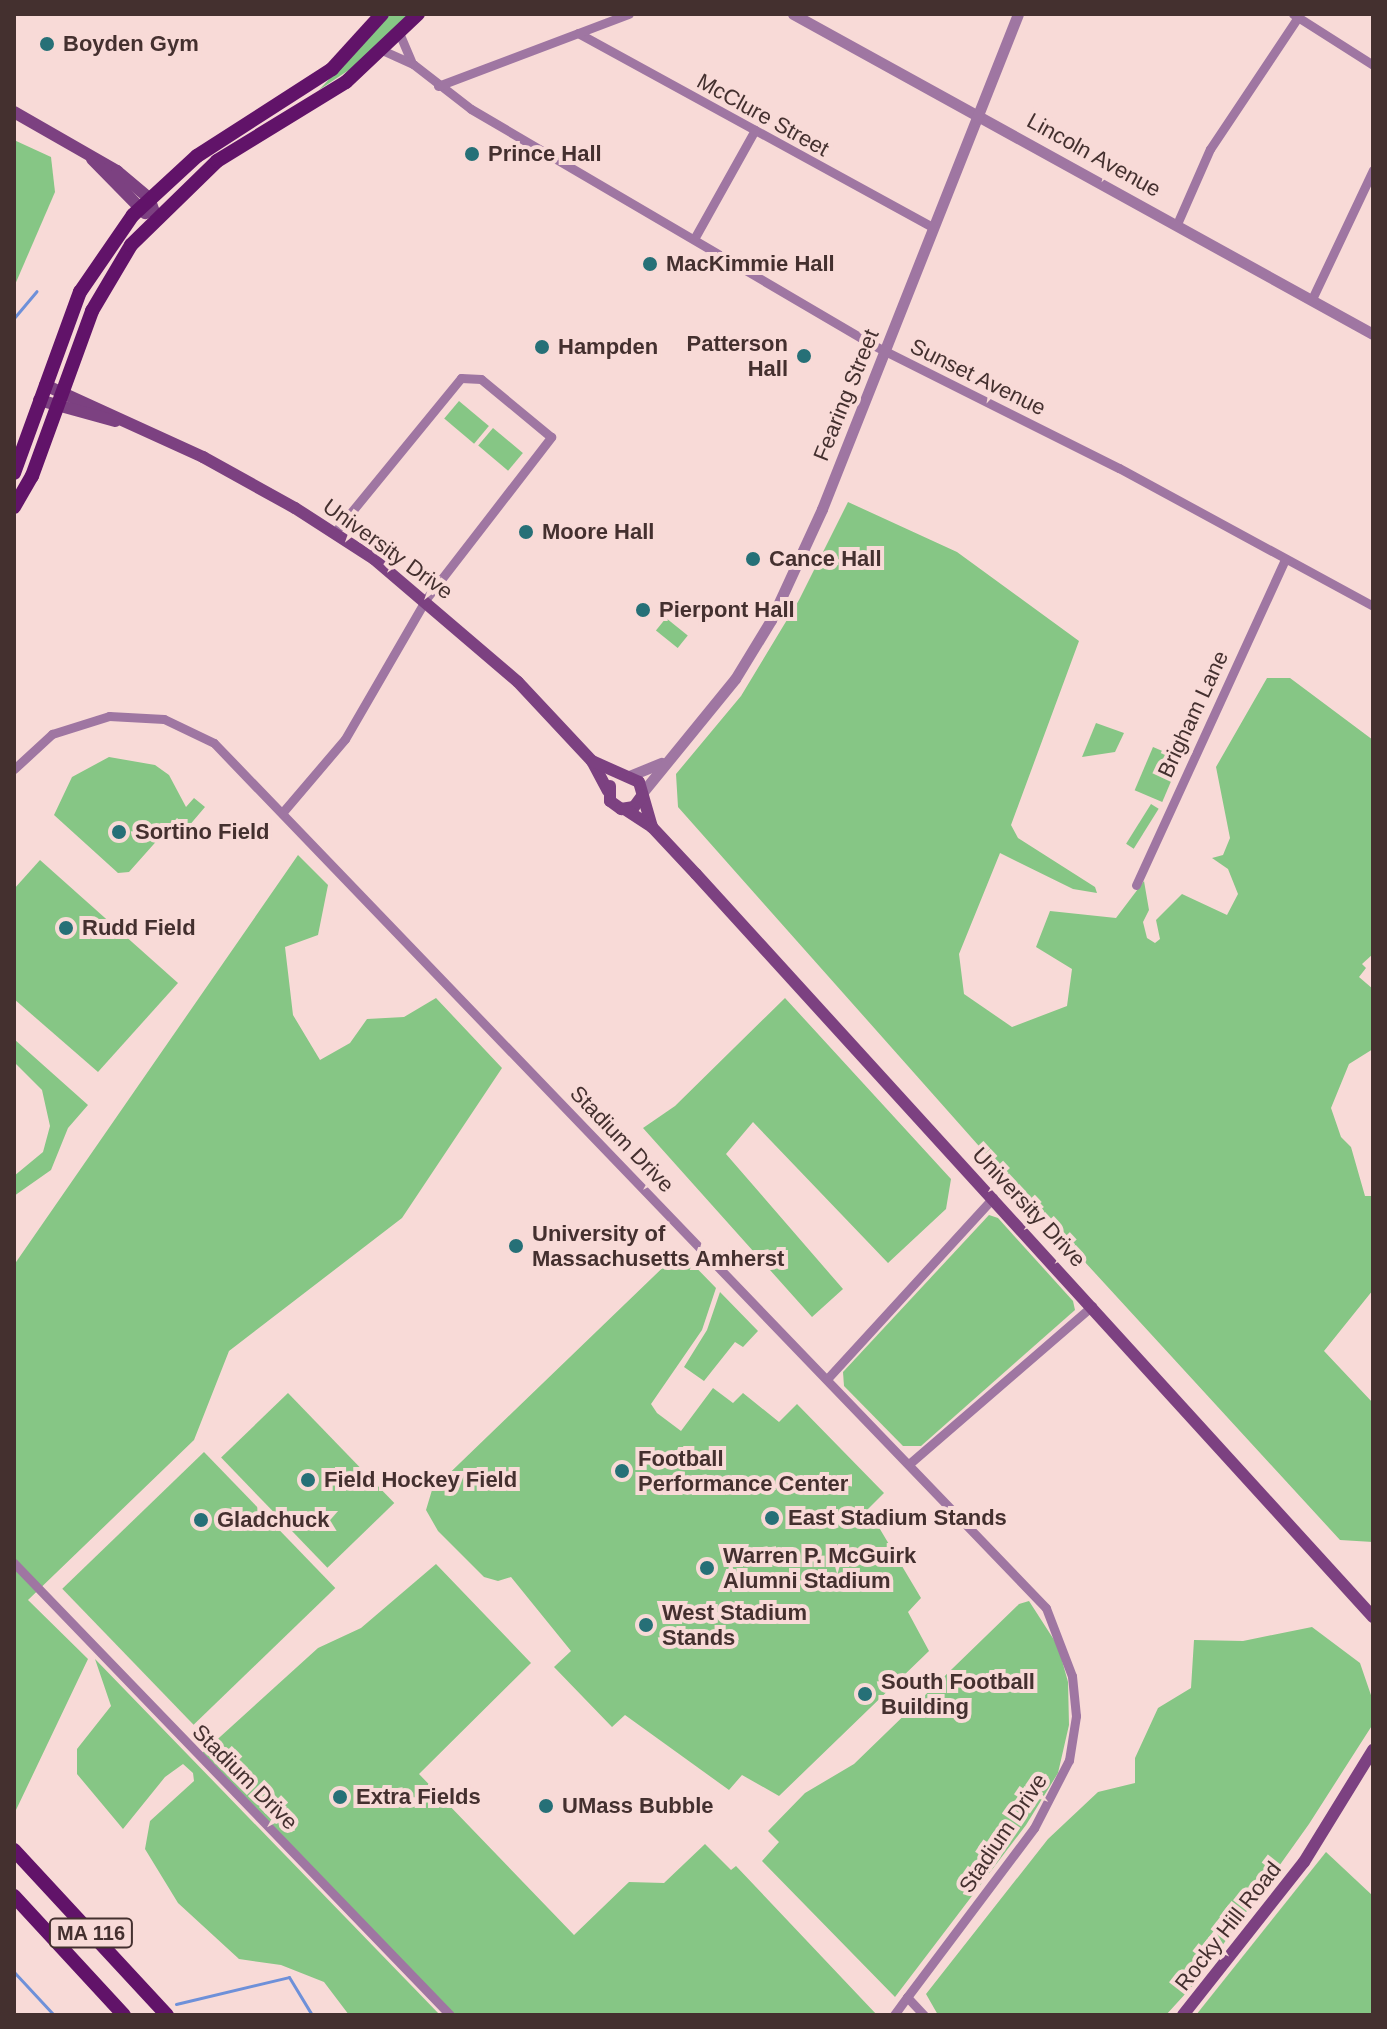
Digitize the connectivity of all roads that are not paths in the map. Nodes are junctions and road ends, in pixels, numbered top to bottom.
1 (382, 14) edge
2 (418, 14) edge
3 (629, 14) edge
4 (793, 14) edge
5 (1018, 14) edge
6 (1295, 16) edge
7 (578, 33) junction
8 (400, 35) junction
9 (384, 51) junction
10 (413, 64) junction
11 (1373, 65) edge
12 (438, 86) junction
13 (14, 112) edge
14 (978, 114) junction
15 (755, 130) junction
16 (90, 156) junction
17 (1373, 170) edge
18 (149, 198) junction
19 (137, 211) junction
20 (156, 217) junction
21 (1177, 224) junction
22 (932, 227) junction
23 (694, 239) junction
24 (1312, 299) junction
25 (1373, 334) edge
26 (884, 351) junction
27 (45, 385) junction
28 (62, 391) junction
29 (39, 400) junction
30 (56, 407) junction
31 (122, 422) junction
32 (14, 473) edge
33 (14, 507) edge
34 (335, 532) junction
35 (1285, 559) junction
36 (426, 599) junction
37 (1373, 606) edge
38 (592, 761) junction
39 (662, 763) junction
40 (14, 769) edge
41 (627, 776) junction
42 (608, 791) junction
43 (642, 794) junction
44 (626, 810) junction
45 (282, 813) junction
46 (652, 827) junction
47 (1136, 885) dead end
48 (993, 1198) junction
49 (1092, 1306) junction
50 (827, 1379) junction
51 (909, 1464) junction
52 (14, 1563) edge
53 (1373, 1617) edge
54 (1373, 1750) edge
55 (14, 1850) edge
56 (14, 1896) edge
57 (907, 1997) junction
58 (124, 2015) edge
59 (167, 2015) edge
60 (450, 2015) edge
61 (894, 2015) edge
62 (924, 2015) edge
63 (1183, 2015) edge

1 - 18 main road
2 - 8 main road
3 - 7 street
4 - 14 street, Lincoln Avenue
5 - 14 street, Fearing Street
6 - 11 street
6 - 21 street
7 - 12 street
7 - 15 street, McClure Street
8 - 9 main road
8 - 10 street, Sunset Avenue
9 - 10 street, Sunset Avenue
9 - 20 main road
10 - 12 street, Sunset Avenue
12 - 23 street, Sunset Avenue
13 - 16 main road
14 - 21 street, Lincoln Avenue
14 - 22 street, Fearing Street
15 - 22 street, McClure Street
15 - 23 street
16 - 18 main road
16 - 19 main road
17 - 24 street
18 - 19 main road
18 - 20 main road
19 - 20 main road
19 - 27 main road
20 - 28 main road
21 - 24 street, Lincoln Avenue
22 - 26 street, Fearing Street
23 - 26 street, Sunset Avenue
24 - 25 street, Lincoln Avenue
26 - 35 street, Sunset Avenue
26 - 39 street, Fearing Street
27 - 28 main road, University Drive
27 - 29 main road
28 - 30 main road
28 - 31 main road, University Drive
29 - 30 main road, University Drive
29 - 32 main road
30 - 31 main road, University Drive
30 - 33 main road
31 - 34 main road, University Drive
34 - 36 main road, University Drive
34 - 36 street
35 - 37 street, Sunset Avenue
35 - 47 street, Brigham Lane
36 - 38 main road, University Drive
36 - 45 street
38 - 41 main road, University Drive
38 - 42 main road, University Drive
39 - 41 street, Fearing Street
39 - 43 street, Fearing Street
40 - 45 street, Stadium Drive
41 - 42 main road
41 - 43 main road, University Drive
42 - 44 main road, University Drive
43 - 44 main road
43 - 46 main road, University Drive
44 - 46 main road, University Drive
45 - 50 street, Stadium Drive
46 - 48 main road, University Drive
48 - 49 main road, University Drive
48 - 50 street
49 - 51 street
49 - 53 main road, University Drive
50 - 51 street, Stadium Drive
51 - 57 street, Stadium Drive
52 - 60 street, Stadium Drive
54 - 63 main road, Rocky Hill Road
55 - 59 main road, MA 116
56 - 58 main road, MA 116
57 - 61 street, Stadium Drive
57 - 62 street

